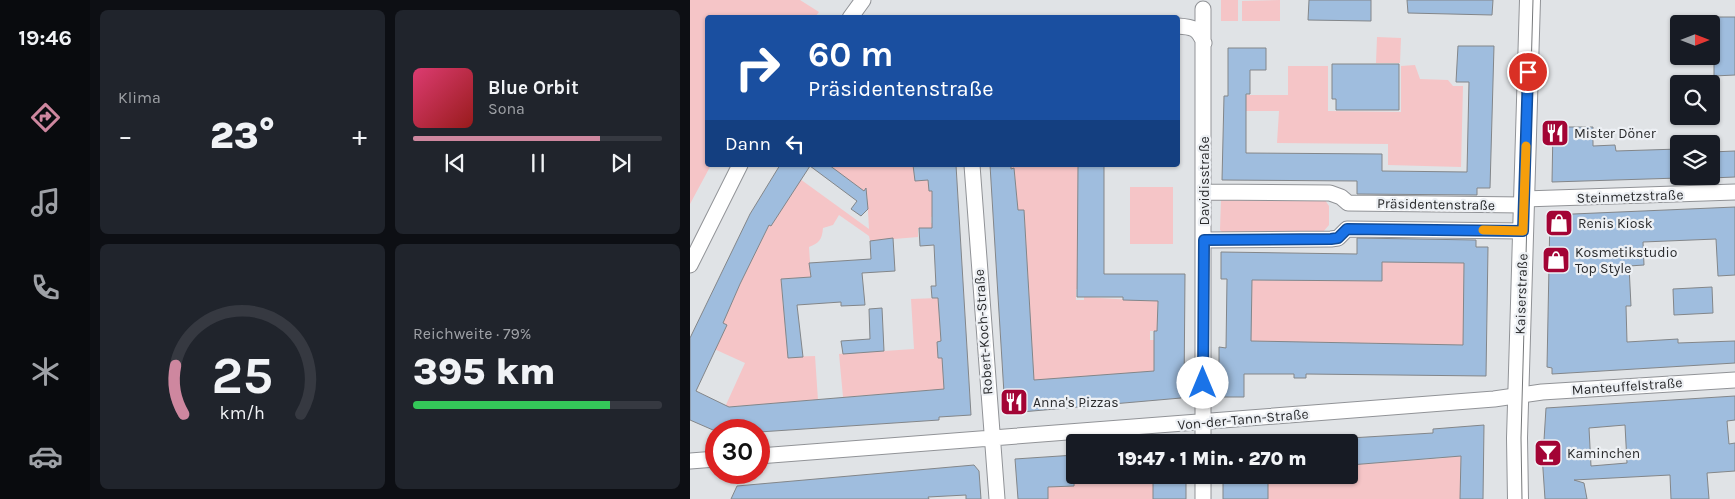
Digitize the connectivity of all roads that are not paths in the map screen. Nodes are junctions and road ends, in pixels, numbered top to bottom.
1 (862, 0) edge
2 (1530, 0) edge
3 (1203, 9) dead end
4 (855, 15) edge
5 (1180, 26) edge
6 (1204, 42) junction
7 (739, 167) edge
8 (972, 167) edge
9 (1204, 192) junction
10 (1735, 192) edge
11 (1524, 202) junction
12 (1348, 203) junction
13 (1347, 229) junction
14 (1523, 231) junction
15 (1204, 240) junction
16 (690, 265) edge
17 (1735, 380) edge
18 (1518, 395) junction
19 (1203, 422) junction
20 (1203, 434) edge
21 (991, 439) junction
22 (770, 455) edge
23 (705, 459) edge
24 (690, 460) edge
25 (1203, 484) edge
26 (996, 499) edge
27 (1203, 499) edge
28 (1518, 499) edge

1 - 4 street
2 - 11 main road, Kaiserstraße
3 - 6 street, Davidisstraße
5 - 6 street
6 - 9 street, Davidisstraße
7 - 16 street
8 - 21 street, Robert-Koch-Straße
9 - 12 street, Präsidentenstraße
9 - 15 street, Davidisstraße
10 - 11 street, Steinmetzstraße
11 - 12 street, Präsidentenstraße
11 - 14 main road, Kaiserstraße
12 - 13 street
13 - 14 street, Präsidentenstraße
13 - 15 street, Präsidentenstraße
14 - 18 main road, Kaiserstraße
15 - 19 street, Davidisstraße
17 - 18 street, Manteuffelstraße
18 - 19 street, Von-der-Tann-Straße
18 - 28 main road, Kaiserstraße
19 - 20 street, Davidisstraße
19 - 21 street, Von-der-Tann-Straße
21 - 22 street, Von-der-Tann-Straße
21 - 26 street, Robert-Koch-Straße
23 - 24 street
25 - 27 street

